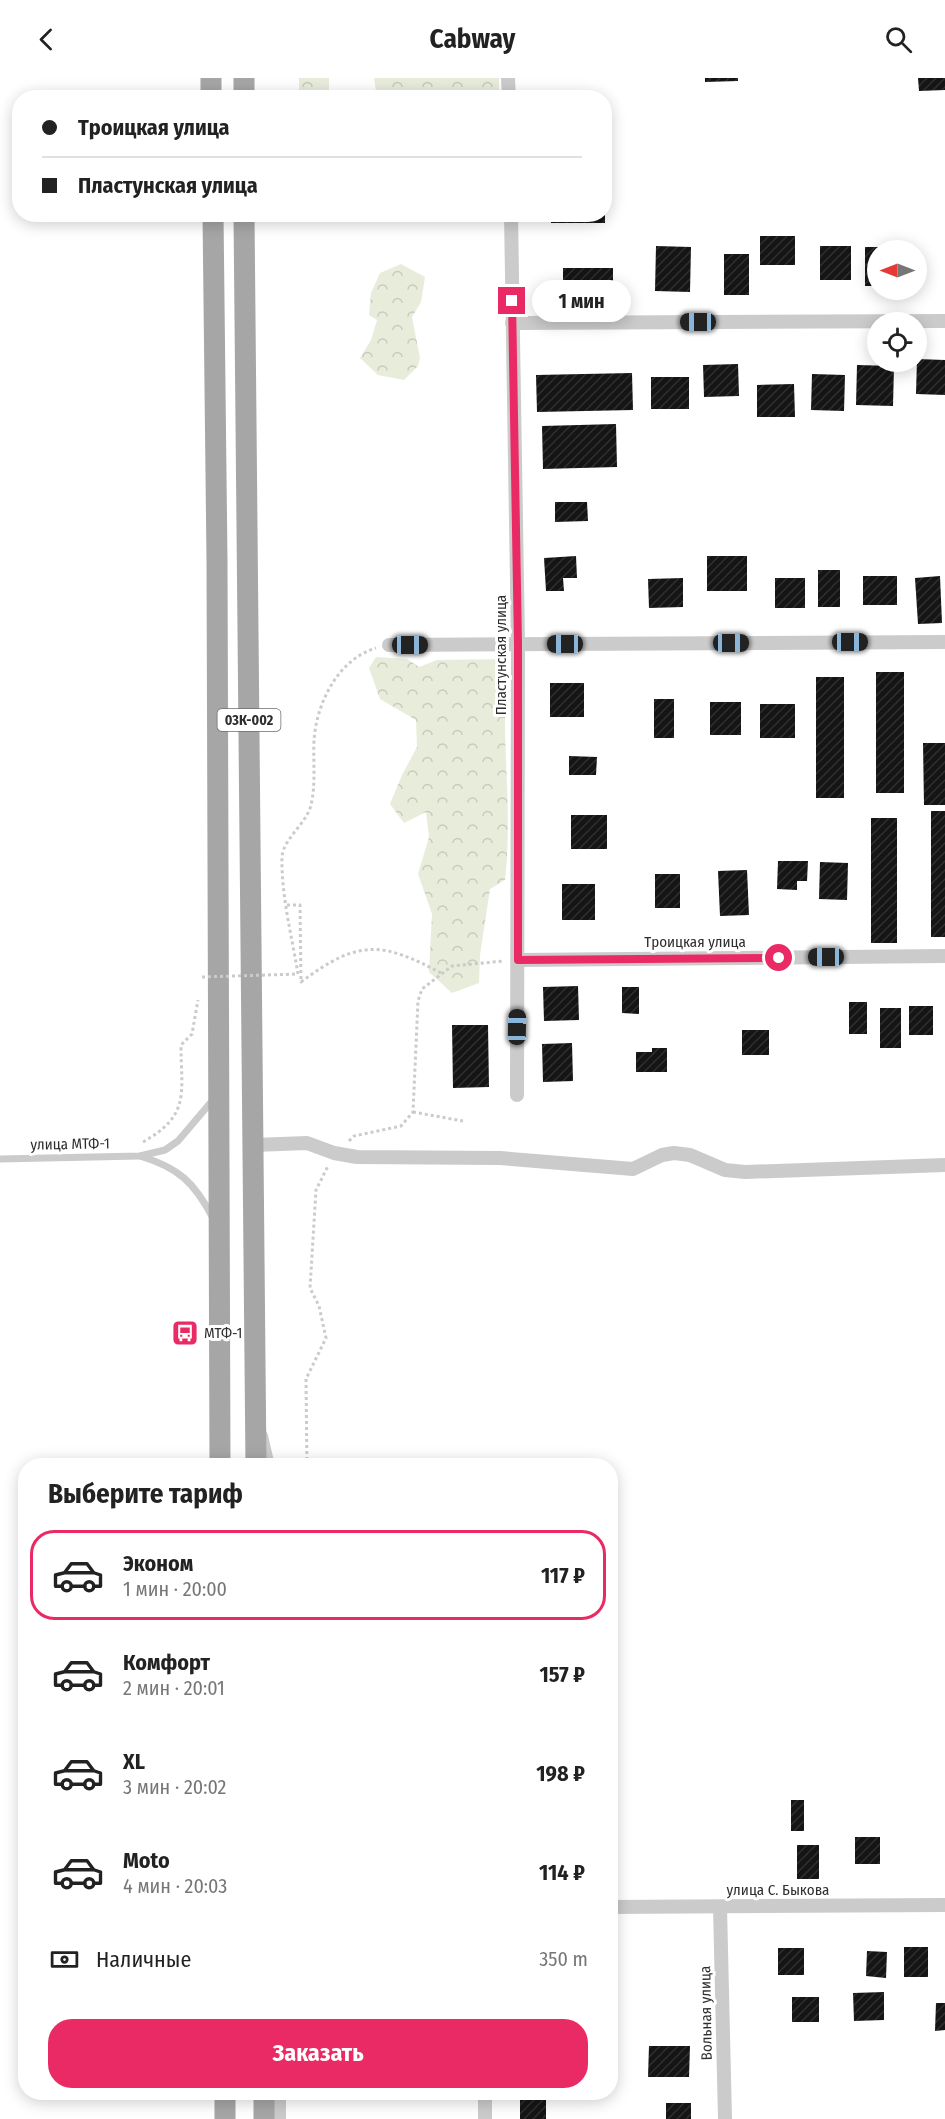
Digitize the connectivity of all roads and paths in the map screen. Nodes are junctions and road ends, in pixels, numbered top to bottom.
1 (213, 222) edge
2 (244, 222) edge
3 (511, 222) edge
4 (945, 321) edge
5 (512, 323) junction
6 (945, 642) edge
7 (518, 644) junction
8 (389, 645) joint
9 (287, 905) junction
10 (945, 956) edge
11 (518, 960) junction
12 (443, 974) junction
13 (217, 1094) junction
14 (516, 1095) dead end
15 (413, 1112) junction
16 (463, 1120) dead end
17 (136, 1144) dead end
18 (252, 1145) junction
19 (334, 1153) junction
20 (140, 1156) junction
21 (0, 1159) edge
22 (945, 1165) edge
23 (218, 1229) junction
24 (255, 1416) junction
25 (220, 1458) edge
26 (256, 1458) edge
27 (266, 1458) edge
28 (307, 1458) edge
29 (945, 1905) edge
30 (618, 1907) edge
31 (720, 1907) junction
32 (225, 2100) edge
33 (264, 2100) edge
34 (279, 2100) edge
35 (485, 2100) edge
36 (225, 2119) edge
37 (264, 2119) edge
38 (279, 2119) edge
39 (485, 2119) edge
40 (725, 2119) edge

1 - 13 main road, 03К-002
2 - 18 main road, 03К-002
3 - 5 street, Пластунская улица
4 - 5 street
5 - 7 street, Пластунская улица
6 - 7 street
7 - 8 street
7 - 11 street, Пластунская улица
8 - 9 path
9 - 12 path
9 - 17 path, bridge
10 - 11 street, Троицкая улица
11 - 12 path
11 - 14 street, Пластунская улица
12 - 15 path
13 - 20 lane, улица МТФ-1
13 - 23 main road, 03К-002
15 - 16 path
15 - 19 path
18 - 19 street
18 - 24 main road, 03К-002
19 - 22 street
19 - 28 path
20 - 21 lane, улица МТФ-1
20 - 23 lane, улица МТФ-1
23 - 25 main road, 03К-002
24 - 26 main road, 03К-002
24 - 27 street
29 - 31 street, улица С. Быкова
30 - 31 street, улица С. Быкова
31 - 40 street, Вольная улица
32 - 36 main road
33 - 37 main road
34 - 38 street
35 - 39 street

